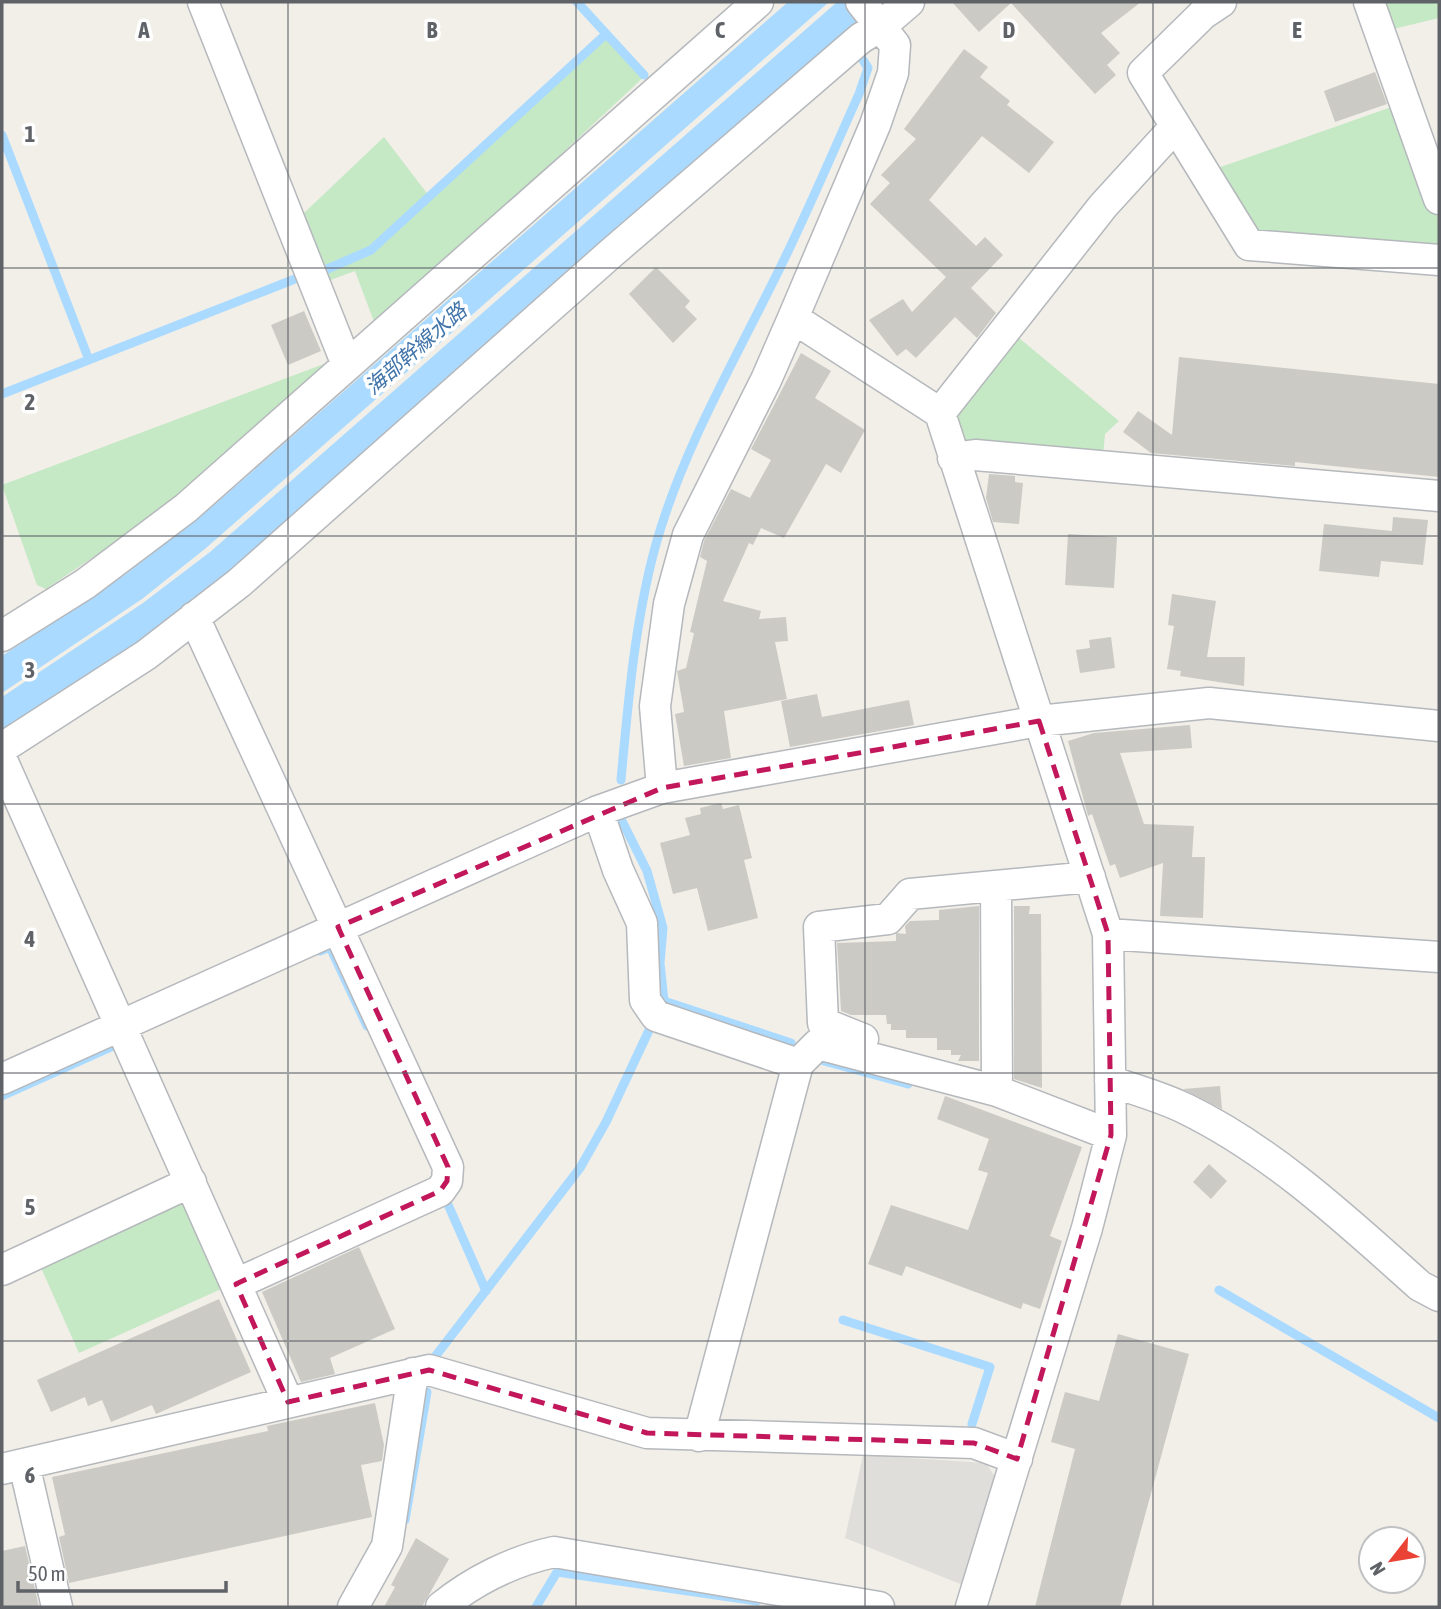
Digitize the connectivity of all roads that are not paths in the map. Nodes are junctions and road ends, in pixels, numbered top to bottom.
1 (203, 2) edge
2 (758, 2) edge
3 (861, 2) edge
4 (909, 2) edge
5 (1221, 2) edge
6 (1369, 2) edge
7 (881, 26) junction
8 (1175, 127) junction
9 (1439, 199) edge
10 (1439, 260) edge
11 (793, 318) junction
12 (347, 365) junction
13 (940, 413) junction
14 (953, 458) junction
15 (1439, 496) edge
16 (194, 617) junction
17 (2, 636) edge
18 (1039, 721) junction
19 (1439, 726) edge
20 (2, 748) edge
21 (2, 761) edge
22 (662, 788) junction
23 (598, 811) junction
24 (1090, 877) junction
25 (996, 886) junction
26 (338, 927) junction
27 (1108, 934) junction
28 (1439, 957) edge
29 (121, 1024) junction
30 (798, 1064) junction
31 (2, 1079) edge
32 (1110, 1081) junction
33 (989, 1088) junction
34 (1111, 1135) junction
35 (191, 1182) junction
36 (2, 1270) edge
37 (236, 1284) junction
38 (1439, 1296) edge
39 (413, 1373) junction
40 (288, 1402) junction
41 (699, 1436) junction
42 (1017, 1459) junction
43 (13, 1466) edge
44 (57, 1607) edge
45 (353, 1607) edge
46 (441, 1607) edge
47 (879, 1607) edge
48 (971, 1607) edge

1 - 12 street
2 - 12 street
3 - 7 street
4 - 7 street
5 - 8 street
6 - 9 street
7 - 11 street
7 - 16 street
8 - 10 street
8 - 13 street
11 - 13 street
11 - 22 street
12 - 17 street
13 - 14 street
14 - 15 street
14 - 18 street
16 - 20 street
16 - 26 street
18 - 19 street
18 - 22 street
18 - 24 street
21 - 29 street
22 - 23 street
23 - 26 street
23 - 30 street
24 - 25 street
24 - 27 street
25 - 33 street
25 - 33 street
26 - 29 street
26 - 37 street
27 - 28 street
27 - 32 street
29 - 31 street
29 - 35 street
30 - 33 street
30 - 41 street
32 - 34 street
32 - 38 street
33 - 34 street
34 - 42 street
35 - 36 street
35 - 37 street
37 - 40 street
39 - 40 street
39 - 41 street
39 - 45 street
40 - 43 street
41 - 42 street
42 - 48 street
43 - 44 street
46 - 47 street

